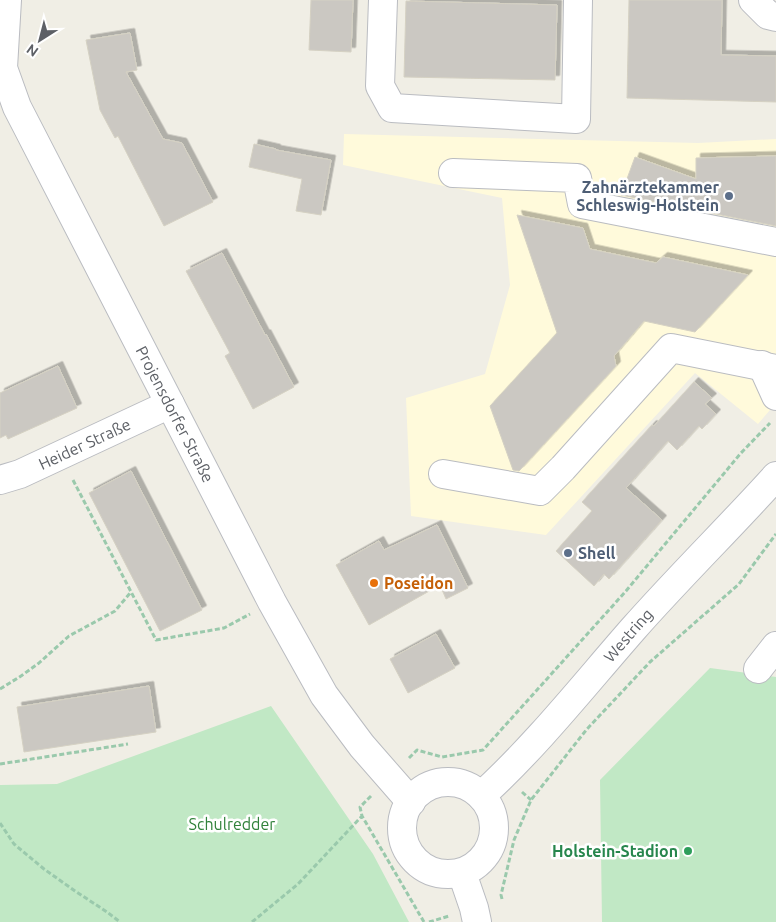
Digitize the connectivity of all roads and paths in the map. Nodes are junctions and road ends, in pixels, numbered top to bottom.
1 (6, 0) edge
2 (383, 0) edge
3 (578, 0) edge
4 (753, 0) edge
5 (776, 18) edge
6 (8, 110) edge
7 (453, 173) dead end
8 (776, 242) edge
9 (769, 367) edge
10 (776, 396) edge
11 (170, 404) junction
12 (776, 417) edge
13 (60, 455) junction
14 (443, 474) dead end
15 (776, 476) edge
16 (0, 480) edge
17 (776, 534) edge
18 (131, 592) junction
19 (272, 602) junction
20 (776, 646) edge
21 (758, 669) dead end
22 (0, 689) edge
23 (128, 744) dead end
24 (442, 757) dead end
25 (0, 763) edge
26 (481, 796) junction
27 (411, 802) junction
28 (0, 823) edge
29 (462, 872) junction
30 (501, 895) dead end
31 (120, 922) edge
32 (252, 922) edge
33 (424, 922) edge
34 (477, 922) edge

1 - 6 street, Projensdorfer Straße
2 - 3 street
4 - 5 street
6 - 11 street, Projensdorfer Straße
7 - 8 street
9 - 10 street
9 - 14 street
11 - 13 street, Heider Straße
11 - 19 street, Projensdorfer Straße
12 - 24 path
13 - 16 street, Heider Straße
13 - 18 path
15 - 26 street, Westring
17 - 30 path
18 - 19 path
18 - 22 path
19 - 27 street, Projensdorfer Straße
20 - 21 street
23 - 25 path
26 - 27 street
26 - 29 street
27 - 29 street
28 - 31 path
29 - 34 street
32 - 33 path

